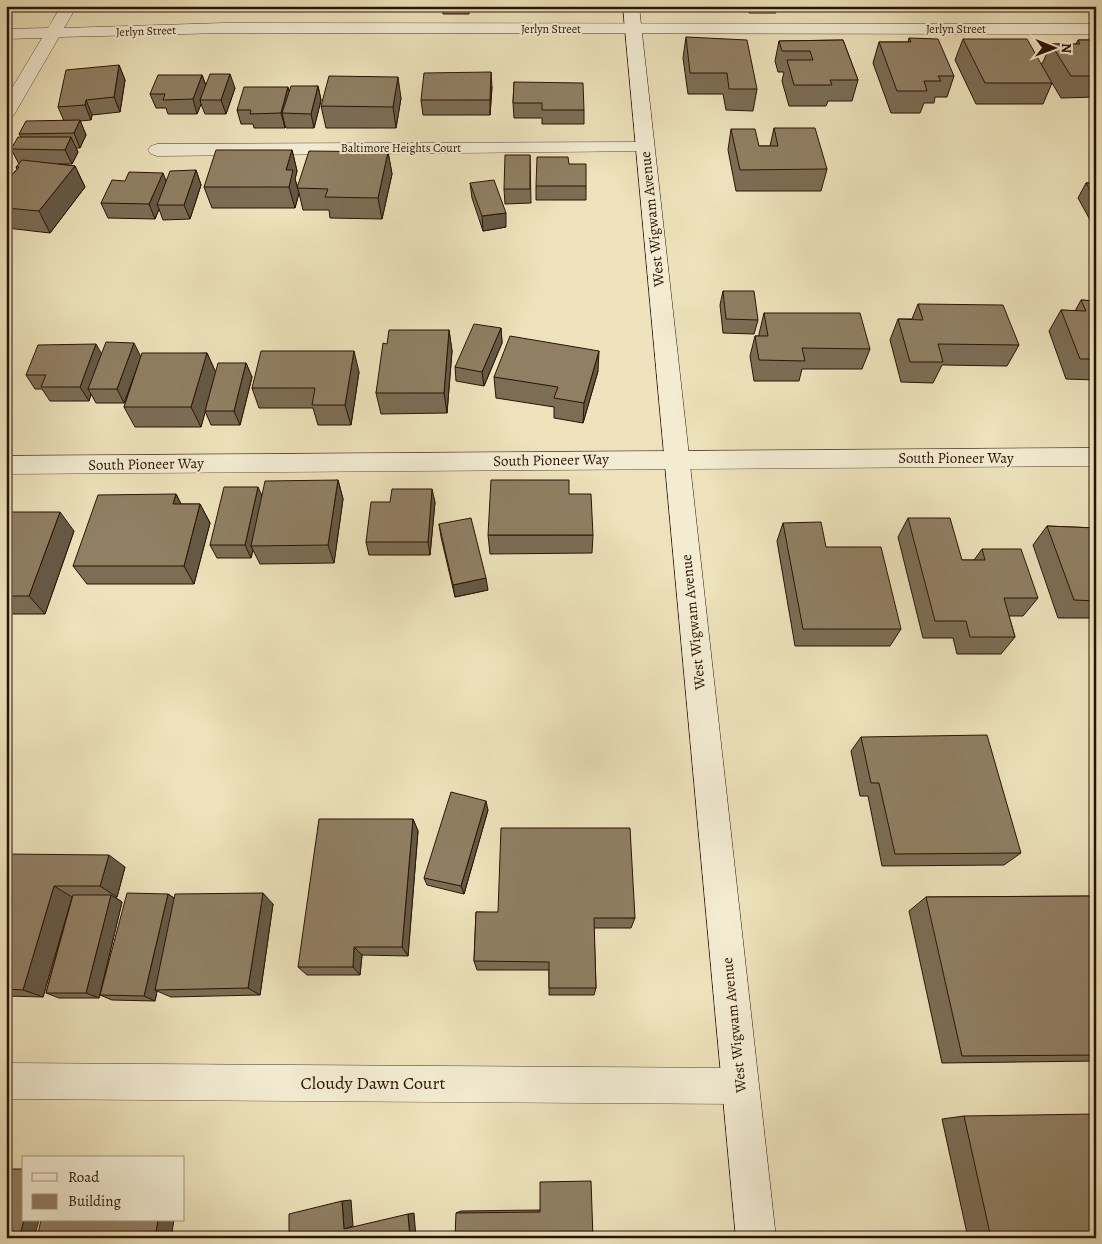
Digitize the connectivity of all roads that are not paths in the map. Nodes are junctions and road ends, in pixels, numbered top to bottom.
1 (69, 6) edge
2 (632, 18) edge
3 (1096, 29) edge
4 (6, 34) edge
5 (52, 34) junction
6 (6, 113) edge
7 (645, 147) junction
8 (157, 150) dead end
9 (1096, 457) edge
10 (676, 459) junction
11 (6, 465) edge
12 (6, 1081) edge
13 (740, 1086) junction
14 (756, 1238) edge

1 - 5 street
2 - 3 street, Jerlyn Street
2 - 5 street, Jerlyn Street
2 - 7 street, West Wigwam Avenue
4 - 5 street, Jerlyn Street
5 - 6 street
7 - 8 street, Baltimore Heights Court
7 - 10 street, West Wigwam Avenue
9 - 10 street, South Pioneer Way
10 - 11 street, South Pioneer Way
10 - 13 street, West Wigwam Avenue
12 - 13 street, Cloudy Dawn Court
13 - 14 street, West Wigwam Avenue

